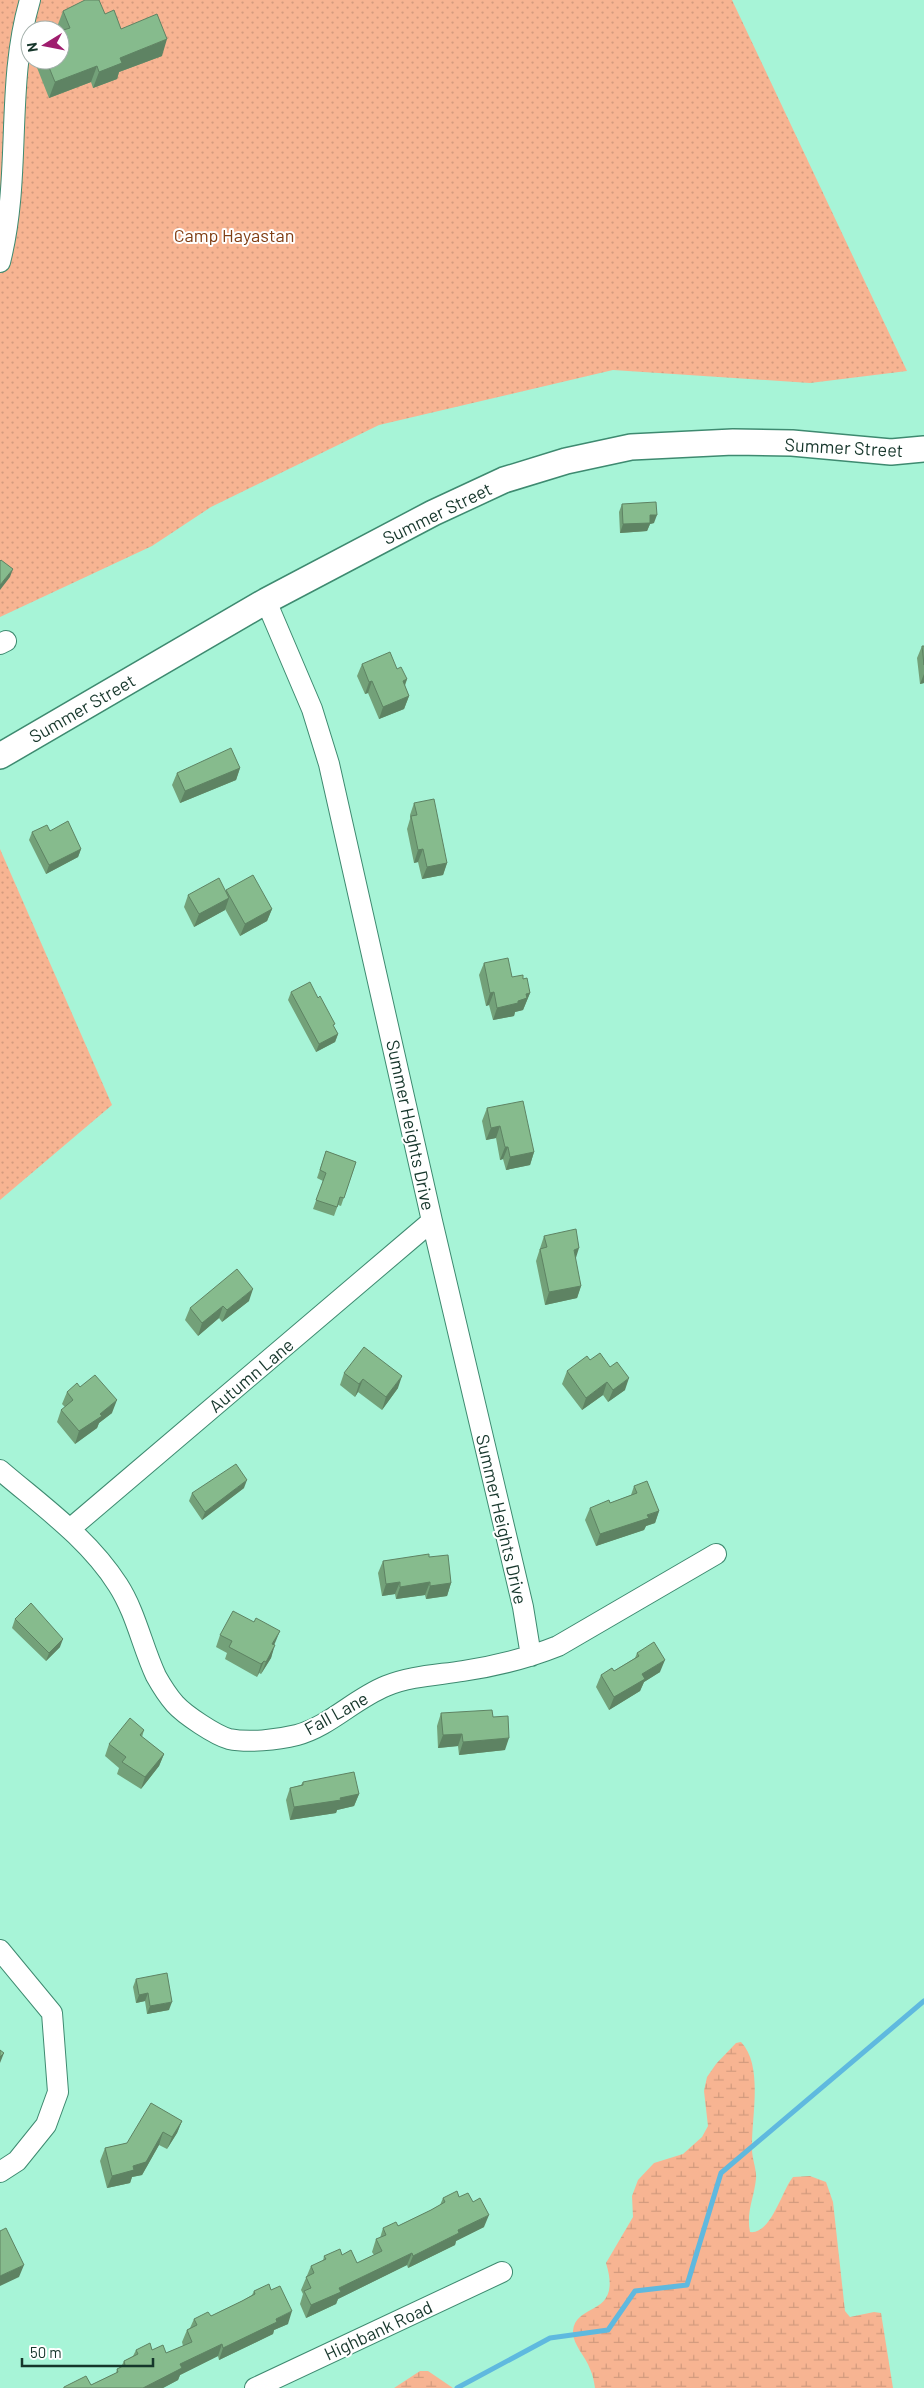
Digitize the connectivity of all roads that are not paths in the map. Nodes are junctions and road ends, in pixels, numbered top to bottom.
1 (30, 0) edge
2 (0, 262) edge
3 (924, 449) edge
4 (266, 601) junction
5 (0, 756) edge
6 (432, 1221) junction
7 (0, 1470) edge
8 (71, 1528) junction
9 (716, 1554) dead end
10 (531, 1656) junction
11 (0, 1950) edge
12 (0, 2172) edge
13 (502, 2272) dead end
14 (254, 2388) edge

1 - 2 street
3 - 4 main road, Summer Street
4 - 5 main road, Summer Street
4 - 6 street, Summer Heights Drive
6 - 8 street, Autumn Lane
6 - 10 street, Summer Heights Drive
7 - 8 street, Fall Lane
8 - 10 street, Fall Lane
9 - 10 street, Fall Lane
11 - 12 street
13 - 14 street, Highbank Road

